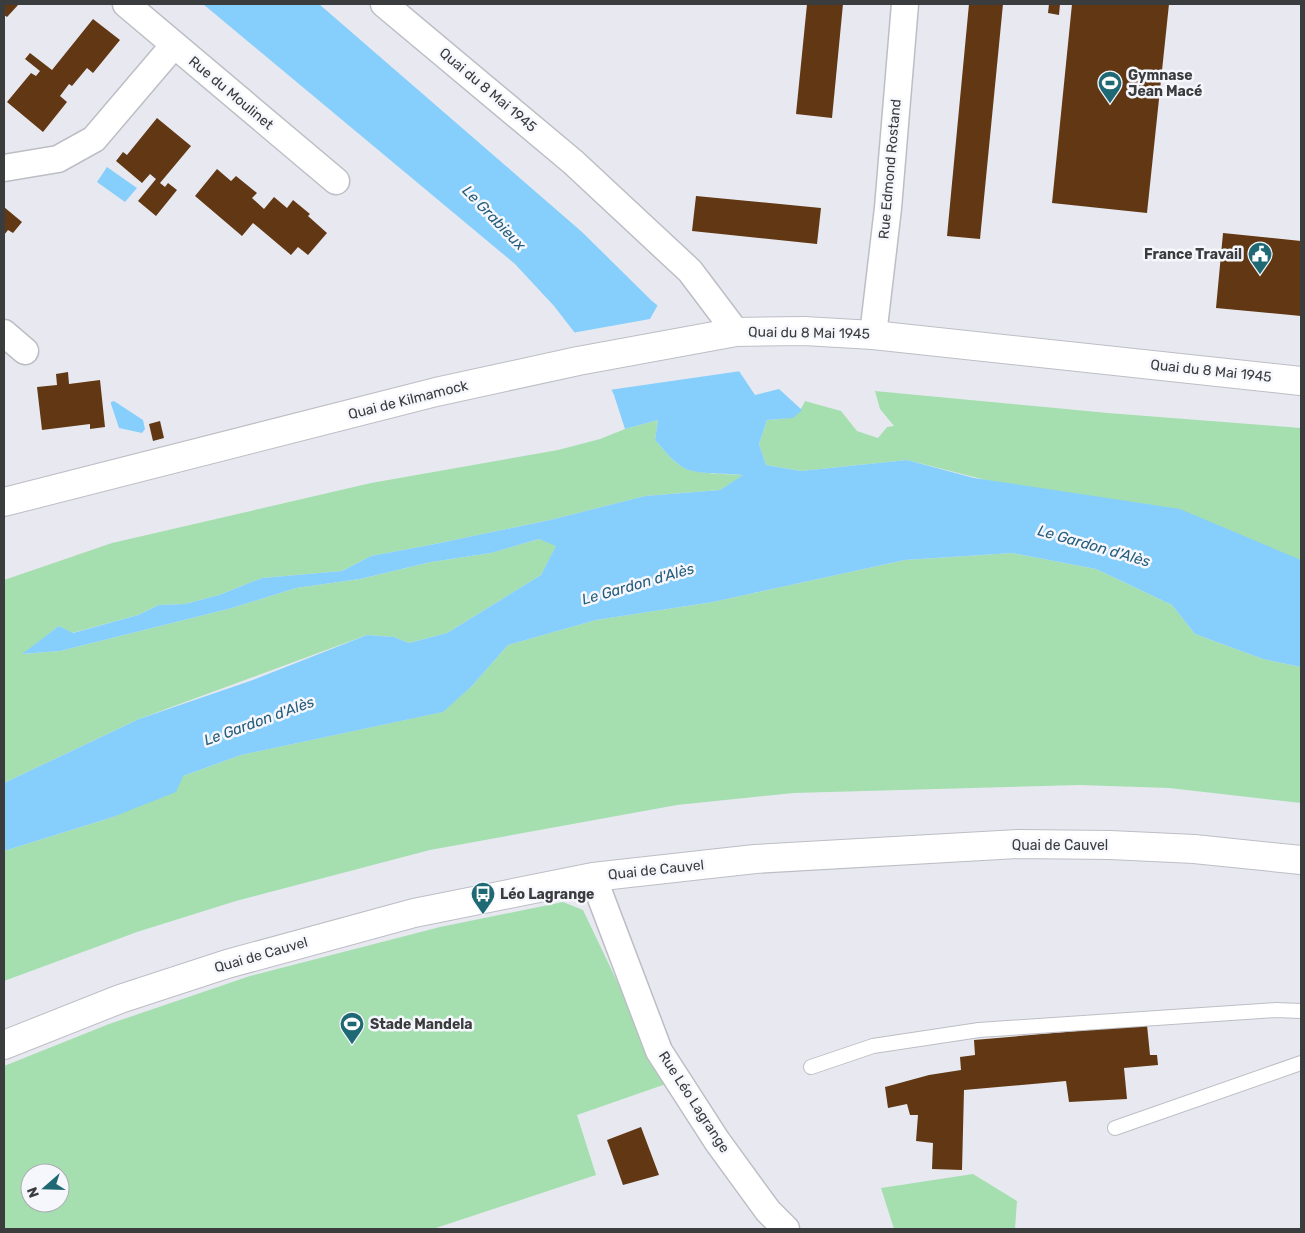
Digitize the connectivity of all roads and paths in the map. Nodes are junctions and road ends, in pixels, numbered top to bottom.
1 (126, 4) edge
2 (384, 4) edge
3 (906, 4) edge
4 (174, 45) junction
5 (4, 168) edge
6 (336, 181) dead end
7 (4, 333) edge
8 (724, 334) junction
9 (873, 334) junction
10 (25, 351) dead end
11 (1301, 381) edge
12 (82, 481) junction
13 (4, 483) edge
14 (4, 502) edge
15 (1301, 860) edge
16 (593, 877) junction
17 (1301, 1011) edge
18 (4, 1045) edge
19 (1301, 1064) edge
20 (811, 1067) dead end
21 (1115, 1128) dead end
22 (786, 1229) edge

1 - 4 street, Rue du Moulinet
2 - 8 street, Quai du 8 Mai 1945
3 - 9 street, Rue Edmond Rostand
4 - 5 street
4 - 6 street, Rue du Moulinet
7 - 10 street
8 - 9 main road, Quai du 8 Mai 1945
8 - 12 main road, Quai de Kilmamock
9 - 11 main road, Quai du 8 Mai 1945
12 - 13 main road, Quai de Kilmamock
12 - 14 main road, Quai de Kilmamock
15 - 16 main road, Quai de Cauvel
16 - 18 main road, Quai de Cauvel
16 - 22 street, Rue Léo Lagrange
17 - 20 lane
19 - 21 lane

